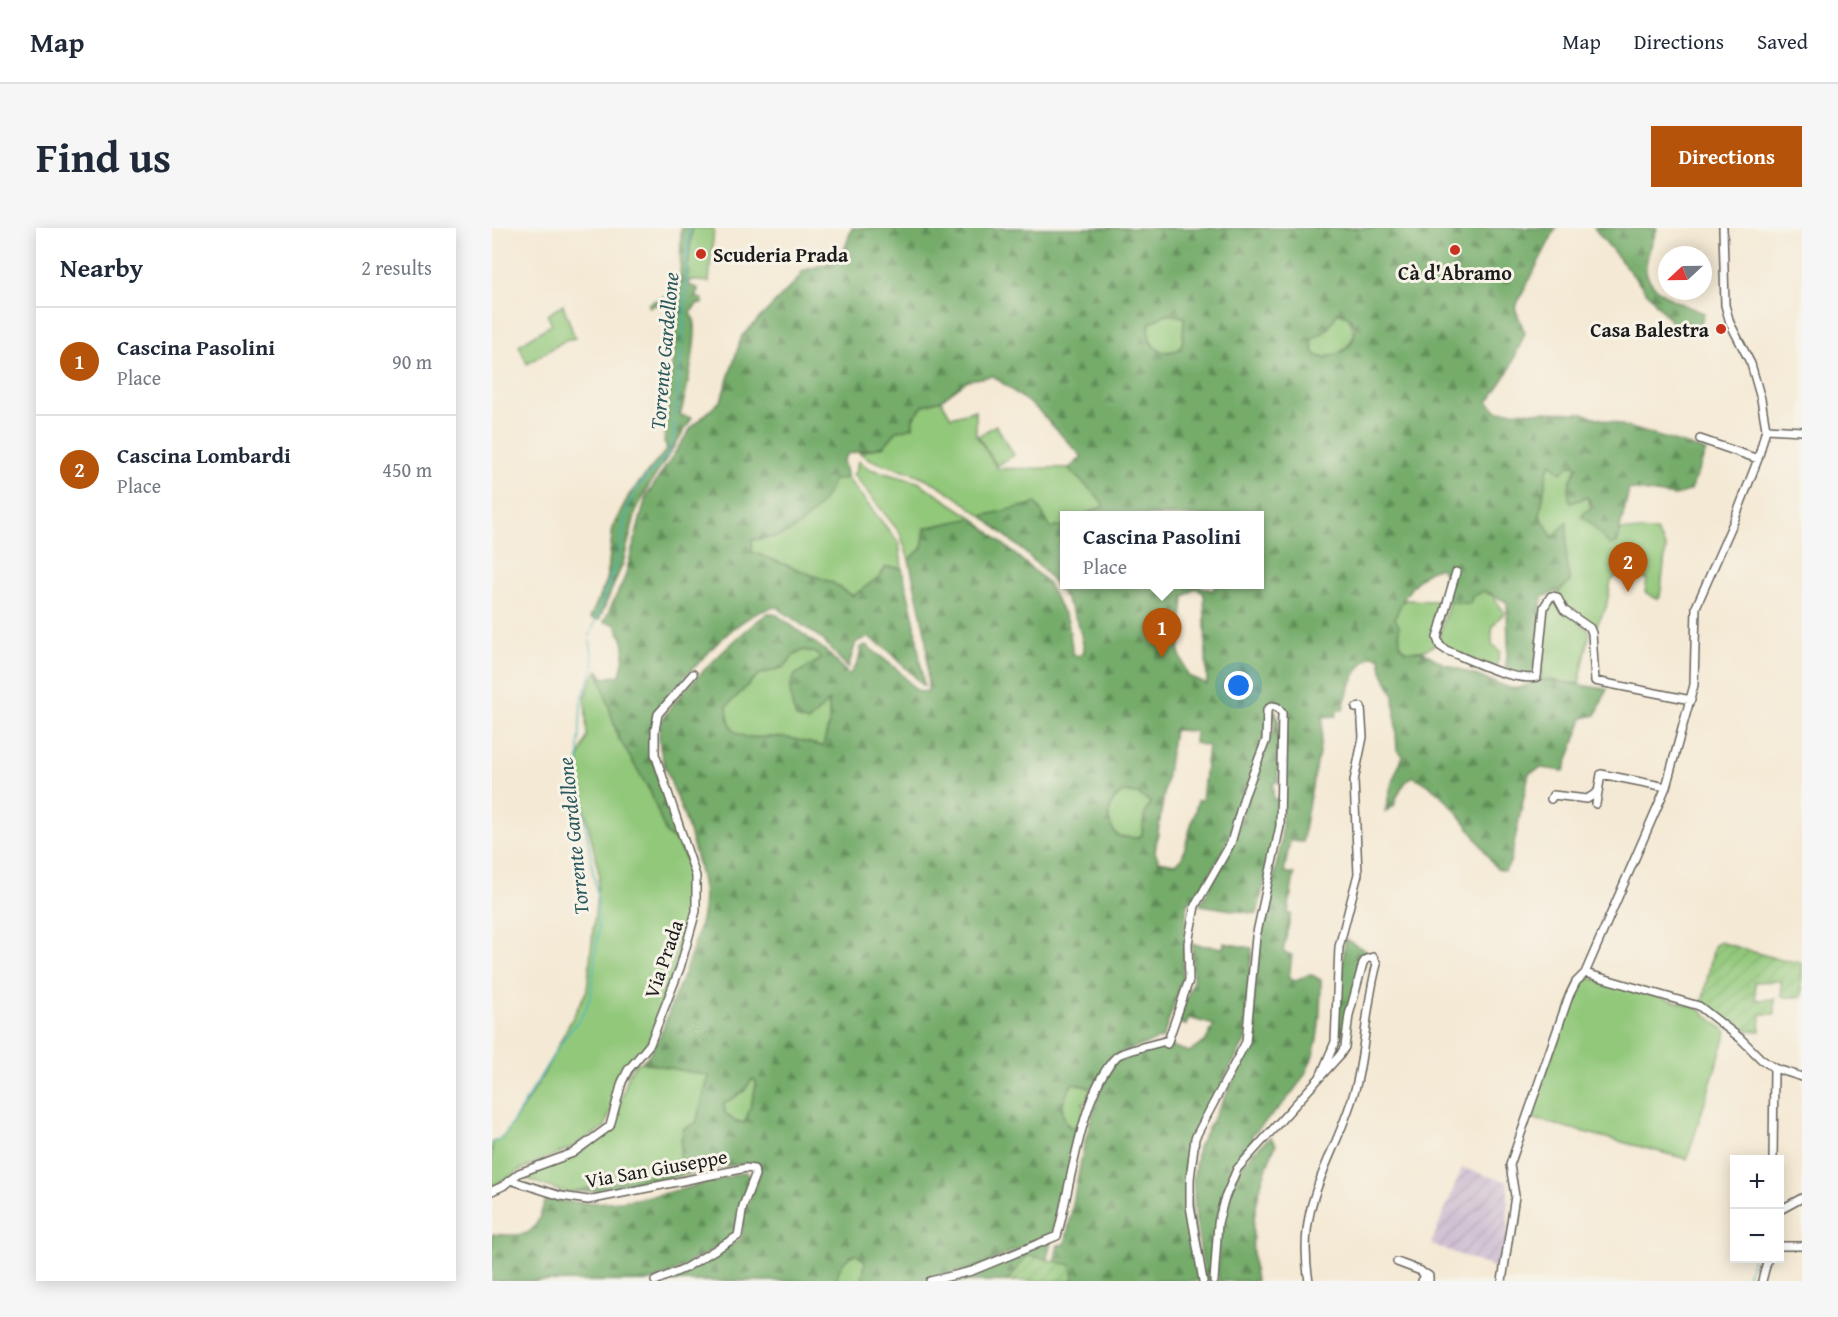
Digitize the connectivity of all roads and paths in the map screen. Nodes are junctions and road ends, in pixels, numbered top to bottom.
1 (1724, 228) edge
2 (1766, 429) junction
3 (1802, 431) edge
4 (1701, 439) dead end
5 (1758, 459) junction
6 (1456, 572) dead end
7 (693, 674) dead end
8 (1691, 700) junction
9 (1356, 708) dead end
10 (1666, 787) junction
11 (1598, 792) junction
12 (1552, 795) dead end
13 (1596, 804) dead end
14 (1585, 973) junction
15 (1335, 1042) junction
16 (1345, 1047) junction
17 (1774, 1068) junction
18 (1320, 1077) junction
19 (1802, 1077) edge
20 (1773, 1155) edge
21 (510, 1180) junction
22 (492, 1191) edge
23 (1802, 1198) edge
24 (1781, 1209) edge
25 (1784, 1246) edge
26 (1802, 1246) edge
27 (1397, 1262) dead end
28 (1767, 1263) edge
29 (1423, 1278) edge
30 (655, 1281) edge
31 (930, 1281) edge
32 (1203, 1281) edge
33 (1214, 1281) edge
34 (1309, 1281) edge
35 (1429, 1281) edge
36 (1502, 1281) edge
37 (1762, 1281) edge

1 - 2 street
2 - 3 street
2 - 5 street
4 - 5 street
5 - 8 street
6 - 8 street
7 - 21 street, Via Prada
8 - 10 street
9 - 15 street
10 - 11 street
10 - 14 street
11 - 12 street
11 - 13 street
14 - 17 street
14 - 36 street
15 - 16 street
15 - 18 street
16 - 18 street
16 - 34 street
17 - 19 street
17 - 20 street
18 - 33 street
21 - 22 street, Via Prada
21 - 30 street, Via San Giuseppe
23 - 24 street
25 - 26 street
27 - 29 street
28 - 37 street
29 - 35 street
31 - 32 street

